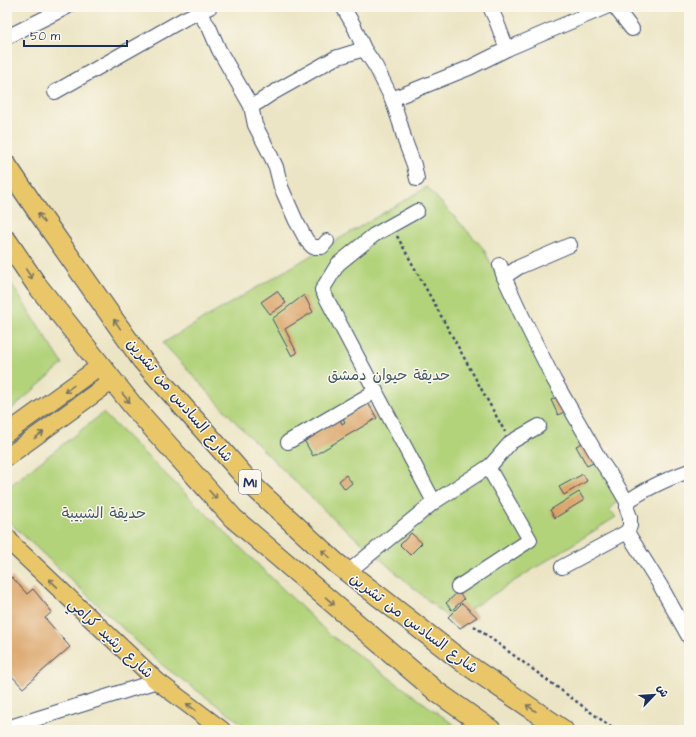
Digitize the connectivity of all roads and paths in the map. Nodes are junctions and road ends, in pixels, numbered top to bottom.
1 (67, 7) edge
2 (343, 7) edge
3 (490, 7) edge
4 (606, 7) edge
5 (615, 7) edge
6 (204, 10) edge
7 (632, 29) dead end
8 (7, 37) edge
9 (364, 48) junction
10 (507, 50) junction
11 (54, 92) dead end
12 (392, 99) junction
13 (251, 106) junction
14 (7, 166) edge
15 (417, 179) dead end
16 (417, 212) dead end
17 (391, 226) junction
18 (7, 241) edge
19 (327, 241) dead end
20 (570, 245) dead end
21 (100, 366) junction
22 (112, 381) junction
23 (376, 390) junction
24 (539, 426) dead end
25 (7, 434) edge
26 (288, 442) dead end
27 (510, 442) junction
28 (7, 458) edge
29 (488, 467) junction
30 (689, 471) edge
31 (434, 502) junction
32 (627, 502) junction
33 (627, 532) junction
34 (7, 537) edge
35 (562, 567) dead end
36 (348, 572) junction
37 (458, 587) dead end
38 (474, 626) dead end
39 (689, 637) edge
40 (157, 681) junction
41 (7, 728) edge
42 (222, 730) edge
43 (492, 730) edge
44 (563, 730) edge
45 (615, 730) edge

1 - 8 street
2 - 9 street
3 - 10 street
4 - 10 street
5 - 7 street
6 - 11 street
6 - 13 street
9 - 12 street
9 - 13 street
10 - 12 street
12 - 15 street
13 - 19 street
36 -> 14 highway, شارع السادس من تشرين / M1
16 - 17 street
17 - 23 street
17 - 27 path
18 -> 21 highway, M1
20 - 32 street
21 - 22 highway, M1
21 -> 25 main road
28 -> 22 main road
22 -> 43 highway, M1
23 - 26 street
23 - 31 street
24 - 27 street
27 - 29 street
29 - 31 street
29 - 37 street
30 - 32 street
31 - 36 street
32 - 33 street
33 - 35 street
33 - 39 street
40 -> 34 main road, شارع رشيد كرامي
44 -> 36 highway, شارع السادس من تشرين / M1
38 - 45 path
40 - 41 street
42 -> 40 main road, شارع رشيد كرامي

